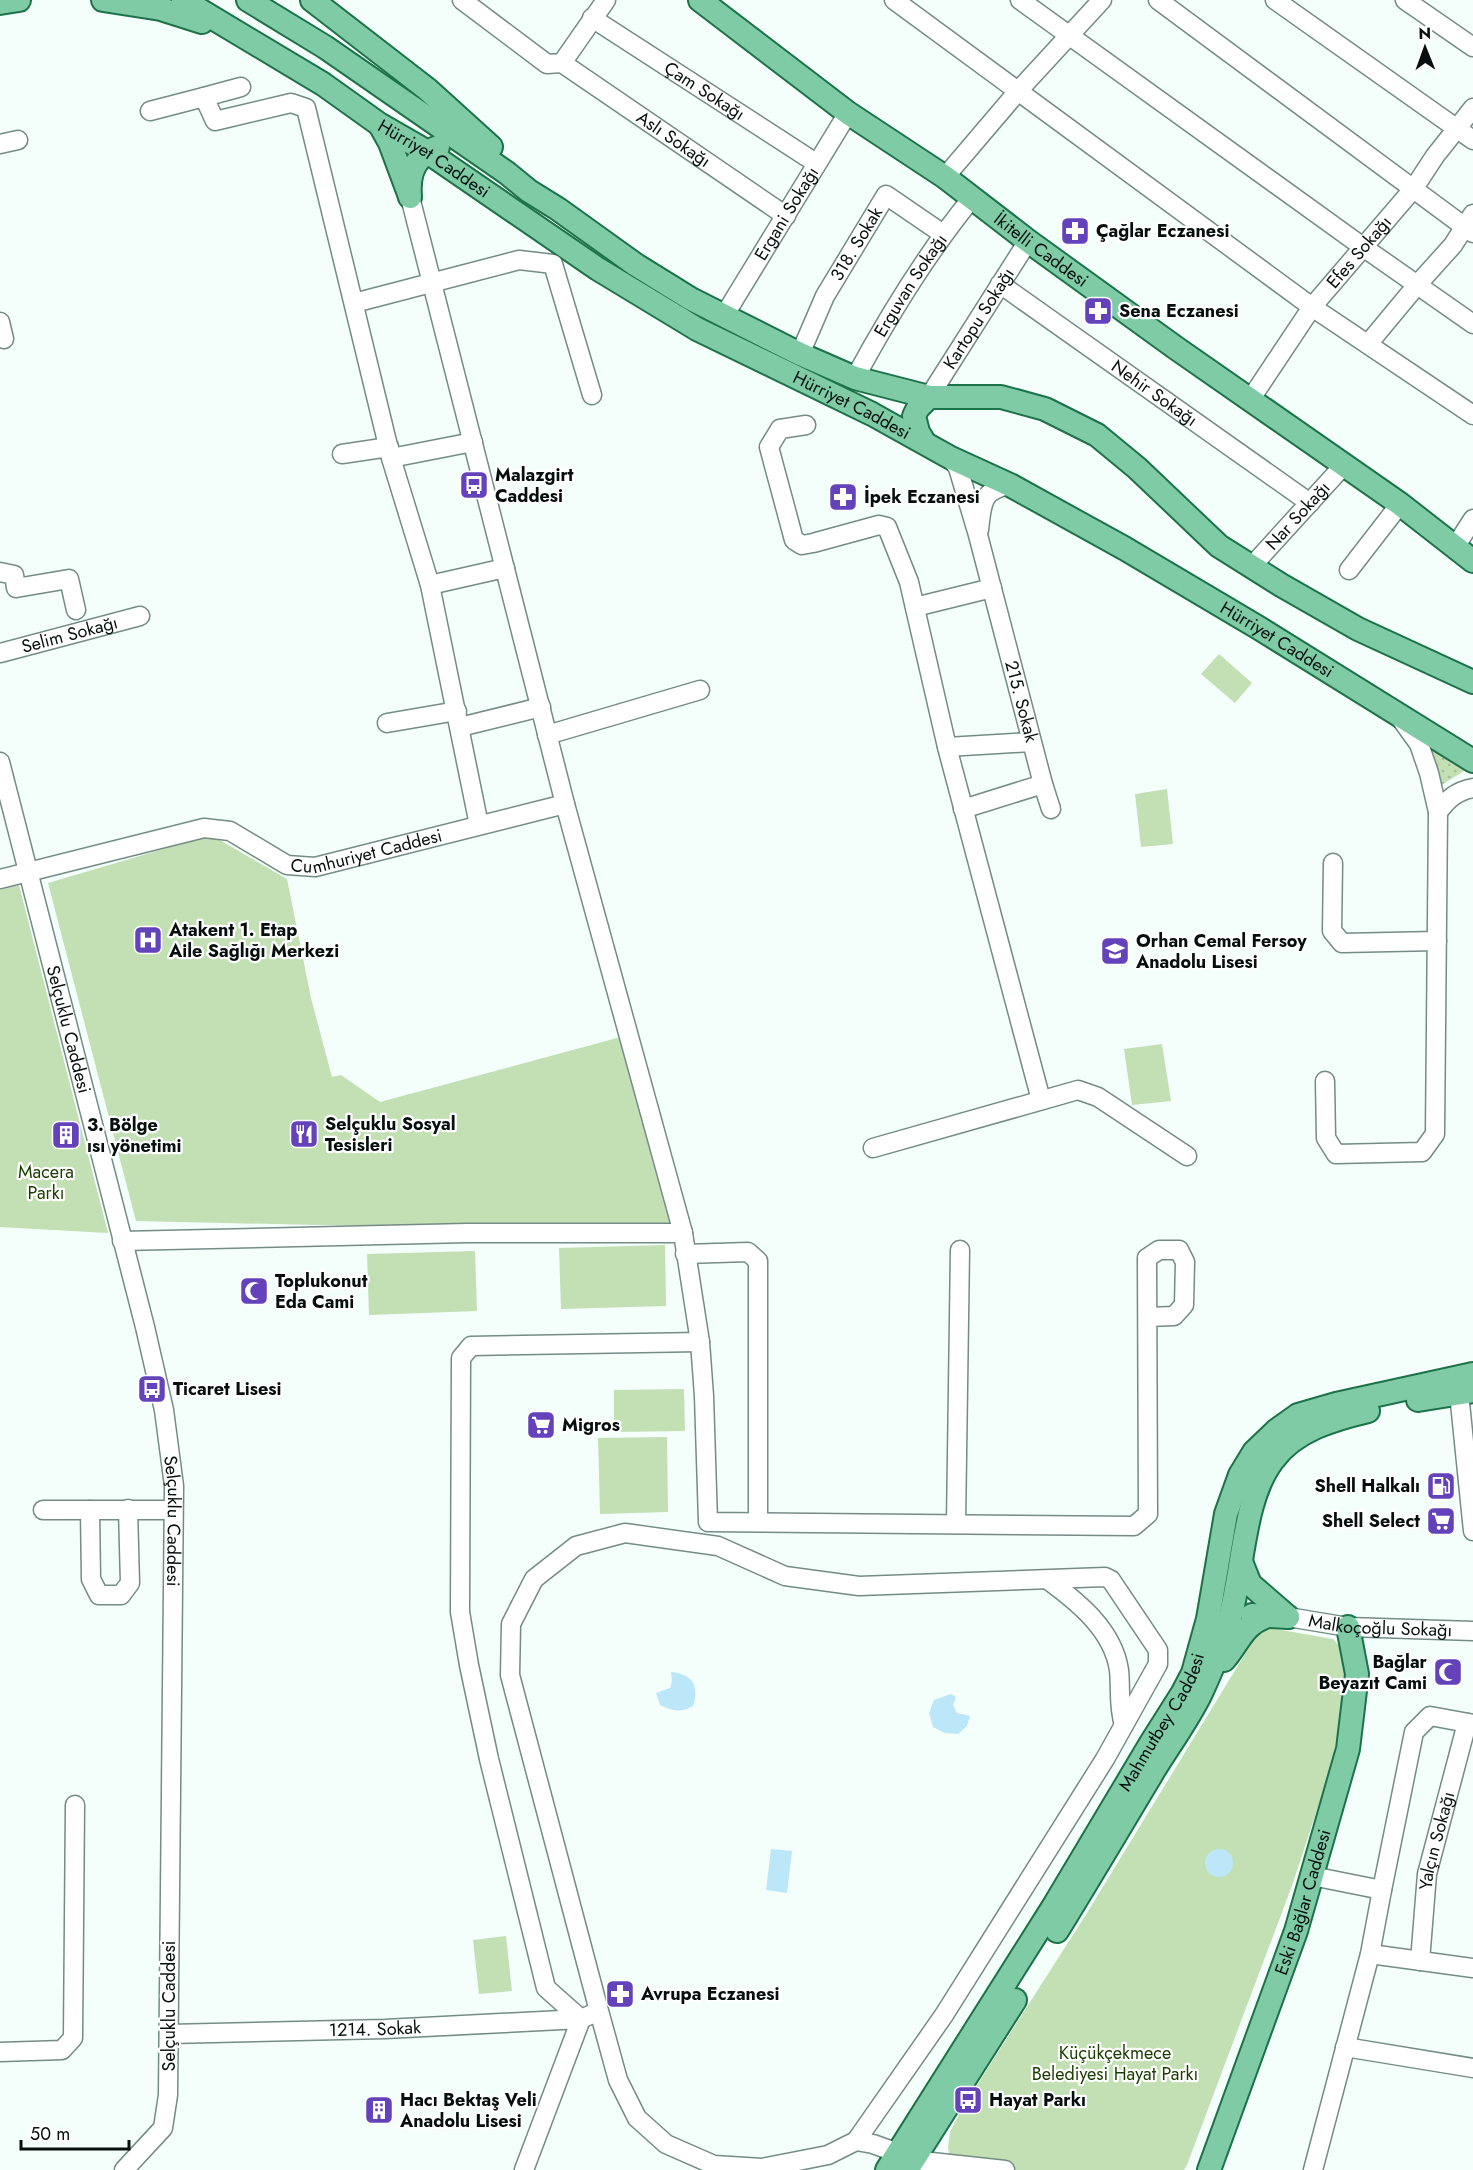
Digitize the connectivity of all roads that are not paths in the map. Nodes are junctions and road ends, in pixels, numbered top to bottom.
1 (19, 0) edge
2 (103, 0) edge
3 (183, 0) edge
4 (248, 0) edge
5 (312, 0) edge
6 (462, 0) edge
7 (606, 0) edge
8 (700, 0) edge
9 (894, 0) edge
10 (1020, 0) edge
11 (1102, 0) edge
12 (1158, 0) edge
13 (1275, 0) edge
14 (1405, 0) edge
15 (0, 3) edge
16 (592, 18) junction
17 (241, 34) junction
18 (1069, 36) junction
19 (1473, 47) edge
20 (562, 63) junction
21 (241, 87) dead end
22 (1019, 90) junction
23 (204, 97) junction
24 (1473, 108) edge
25 (150, 111) dead end
26 (848, 113) junction
27 (379, 124) junction
28 (1457, 129) junction
29 (18, 140) dead end
30 (1473, 140) edge
31 (0, 144) edge
32 (426, 151) junction
33 (816, 163) junction
34 (461, 175) junction
35 (945, 177) junction
36 (1414, 188) junction
37 (529, 191) junction
38 (410, 197) junction
39 (972, 198) junction
40 (558, 209) junction
41 (786, 216) junction
42 (1470, 225) edge
43 (943, 234) junction
44 (1028, 241) junction
45 (1363, 248) junction
46 (432, 282) junction
47 (1000, 284) junction
48 (1417, 285) junction
49 (354, 303) junction
50 (1312, 307) junction
51 (724, 316) junction
52 (1473, 324) edge
53 (1368, 344) junction
54 (800, 354) junction
55 (855, 378) junction
56 (592, 395) dead end
57 (929, 397) junction
58 (1250, 400) junction
59 (1473, 415) edge
60 (806, 425) dead end
61 (472, 442) junction
62 (924, 442) junction
63 (390, 453) junction
64 (342, 454) dead end
65 (951, 458) junction
66 (1344, 465) junction
67 (1010, 485) junction
68 (1310, 503) junction
69 (1400, 504) junction
70 (1473, 519) edge
71 (978, 535) junction
72 (1455, 547) junction
73 (1473, 561) edge
74 (1252, 566) junction
75 (505, 568) junction
76 (1349, 570) dead end
77 (0, 572) edge
78 (430, 585) junction
79 (992, 588) junction
80 (915, 607) junction
81 (76, 610) dead end
82 (140, 616) dead end
83 (0, 653) edge
84 (1473, 682) edge
85 (700, 690) dead end
86 (541, 707) junction
87 (1398, 715) junction
88 (458, 719) junction
89 (387, 723) dead end
90 (547, 735) junction
91 (1440, 741) junction
92 (1031, 742) junction
93 (1473, 746) edge
94 (947, 747) junction
95 (1473, 761) edge
96 (0, 762) edge
97 (1043, 784) junction
98 (1473, 788) edge
99 (565, 804) junction
100 (963, 809) junction
101 (1051, 809) dead end
102 (1438, 812) junction
103 (479, 825) junction
104 (1333, 863) dead end
105 (28, 872) junction
106 (0, 879) edge
107 (1437, 941) junction
108 (1325, 1082) dead end
109 (1041, 1100) junction
110 (873, 1148) dead end
111 (1187, 1155) dead end
112 (682, 1233) junction
113 (122, 1241) junction
114 (960, 1250) dead end
115 (685, 1254) junction
116 (1149, 1317) dead end
117 (700, 1342) junction
118 (1473, 1374) edge
119 (1466, 1392) edge
120 (128, 1509) junction
121 (173, 1509) junction
122 (43, 1510) dead end
123 (90, 1510) junction
124 (758, 1521) junction
125 (957, 1524) junction
126 (1473, 1531) edge
127 (1242, 1564) junction
128 (1048, 1580) junction
129 (1211, 1594) junction
130 (1234, 1602) junction
131 (1265, 1617) junction
132 (1288, 1617) junction
133 (1348, 1627) junction
134 (1473, 1631) edge
135 (1206, 1682) junction
136 (1470, 1724) edge
137 (1124, 1725) junction
138 (75, 1805) dead end
139 (1312, 1876) junction
140 (1382, 1890) junction
141 (1370, 1954) junction
142 (1420, 1961) junction
143 (1473, 1968) edge
144 (599, 2011) junction
145 (581, 2019) junction
146 (169, 2034) junction
147 (1345, 2047) junction
148 (0, 2052) edge
149 (1473, 2068) edge
150 (856, 2141) junction
151 (901, 2163) edge
152 (124, 2170) edge
153 (524, 2170) edge
154 (1005, 2170) edge
155 (1209, 2170) edge
156 (1313, 2170) edge

1 - 15 main road
2 - 17 main road
3 - 17 main road
4 - 37 main road, Hürriyet Caddesi
5 - 40 main road
6 - 20 street, Aslı Sokağı
7 - 16 street
8 - 26 main road, İkitelli Caddesi
9 - 22 street
10 - 18 street
11 - 18 street
12 - 36 street
13 - 28 street
14 - 19 street
16 - 20 street
16 - 33 street, Çam Sokağı
17 - 27 main road, Hürriyet Caddesi
18 - 22 street
18 - 45 street
20 - 41 street, Aslı Sokağı
21 - 23 street
22 - 35 street
22 - 50 street
23 - 25 street
23 - 49 street
24 - 28 street, Efes Sokağı
26 - 33 street, Ergani Sokağı
26 - 35 main road, İkitelli Caddesi
27 - 32 main road, Hürriyet Caddesi
27 - 38 main road
28 - 30 street
28 - 36 street, Efes Sokağı
29 - 31 street
32 - 34 main road, Hürriyet Caddesi
32 - 37 main road
32 - 38 main road
33 - 41 street, Ergani Sokağı
34 - 38 main road
34 - 62 main road, Hürriyet Caddesi
35 - 39 main road, İkitelli Caddesi
36 - 42 street
36 - 45 street, Efes Sokağı
37 - 40 main road, Hürriyet Caddesi
38 - 46 street
39 - 43 street, Erguvan Sokağı
39 - 44 main road, İkitelli Caddesi
40 - 51 main road, Hürriyet Caddesi
41 - 51 street, Ergani Sokağı
42 - 48 street
43 - 54 street, 318. Sokak
43 - 55 street, Erguvan Sokağı
44 - 47 street, Kartopu Sokağı
44 - 58 main road, İkitelli Caddesi
45 - 48 street
45 - 50 street, Efes Sokağı
46 - 49 street
46 - 56 street
46 - 61 street
47 - 57 street, Kartopu Sokağı
47 - 68 street, Nehir Sokağı
48 - 52 street
48 - 53 street
49 - 63 street
50 - 53 street
50 - 58 street, Efes Sokağı
51 - 54 main road, Hürriyet Caddesi
53 - 59 street
54 - 55 main road, Hürriyet Caddesi
55 - 57 main road, Hürriyet Caddesi
57 - 62 main road
57 - 74 main road, Hürriyet Caddesi
58 - 66 main road, İkitelli Caddesi
60 - 80 street
61 - 63 street
61 - 75 street
62 - 65 main road, Hürriyet Caddesi
63 - 64 street
63 - 78 street
65 - 67 main road, Hürriyet Caddesi
65 - 71 street, 215. Sokak
66 - 68 street, Nar Sokağı
66 - 69 main road, İkitelli Caddesi
67 - 71 street
67 - 87 main road, Hürriyet Caddesi
68 - 74 street, Nar Sokağı
69 - 72 main road, İkitelli Caddesi
69 - 76 street
70 - 72 street
71 - 79 street, 215. Sokak
72 - 73 main road, İkitelli Caddesi
74 - 84 main road, Hürriyet Caddesi
75 - 78 street
75 - 86 street
77 - 81 street
78 - 88 street
79 - 80 street
79 - 92 street, 215. Sokak
80 - 94 street
82 - 83 street, Selim Sokağı
85 - 90 street
86 - 88 street
86 - 90 street
87 - 91 main road, Hürriyet Caddesi
87 - 102 street
88 - 89 street
88 - 103 street
90 - 99 street
91 - 93 main road
91 - 95 main road, Hürriyet Caddesi
92 - 94 street
92 - 97 street, 215. Sokak
94 - 100 street
96 - 105 street, Selçuklu Caddesi
97 - 100 street
97 - 101 street, 215. Sokak
98 - 102 street
99 - 103 street, Cumhuriyet Caddesi
99 - 112 street
100 - 109 street
102 - 107 street
103 - 105 street, Cumhuriyet Caddesi
104 - 107 street
105 - 106 street, Cumhuriyet Caddesi
105 - 113 street, Selçuklu Caddesi
107 - 108 street
109 - 110 street
109 - 111 street
112 - 113 street
112 - 115 street
113 - 121 street, Selçuklu Caddesi
114 - 125 street
115 - 117 street
115 - 124 street
116 - 125 street
117 - 124 street
117 - 145 street
118 - 129 main road, Mahmutbey Caddesi
119 - 126 street
119 - 127 main road, Mahmutbey Caddesi
120 - 121 street
120 - 123 street
120 - 123 street
121 - 146 street, Selçuklu Caddesi
122 - 123 street
124 - 125 street
127 - 130 main road, Mahmutbey Caddesi
127 - 132 main road
128 - 137 street
128 - 137 street
128 - 144 street
129 - 130 main road
129 - 151 main road, Mahmutbey Caddesi
130 - 131 main road
130 - 132 main road
130 - 135 main road, Mahmutbey Caddesi
131 - 132 main road
131 - 135 main road
132 - 133 street, Malkoçoğlu Sokağı
133 - 134 street, Malkoçoğlu Sokağı
133 - 139 main road, Eski Bağlar Caddesi
135 - 151 main road, Mahmutbey Caddesi
136 - 140 street
136 - 142 street, Yalçın Sokağı
137 - 150 street
138 - 148 street
139 - 140 street
139 - 155 main road, Eski Bağlar Caddesi
140 - 141 street
141 - 142 street
141 - 147 street
142 - 143 street
144 - 145 street
144 - 150 street
145 - 146 street, 1214. Sokak
145 - 153 street
146 - 152 street, Selçuklu Caddesi
147 - 149 street
147 - 156 street
150 - 151 street
151 - 154 street

